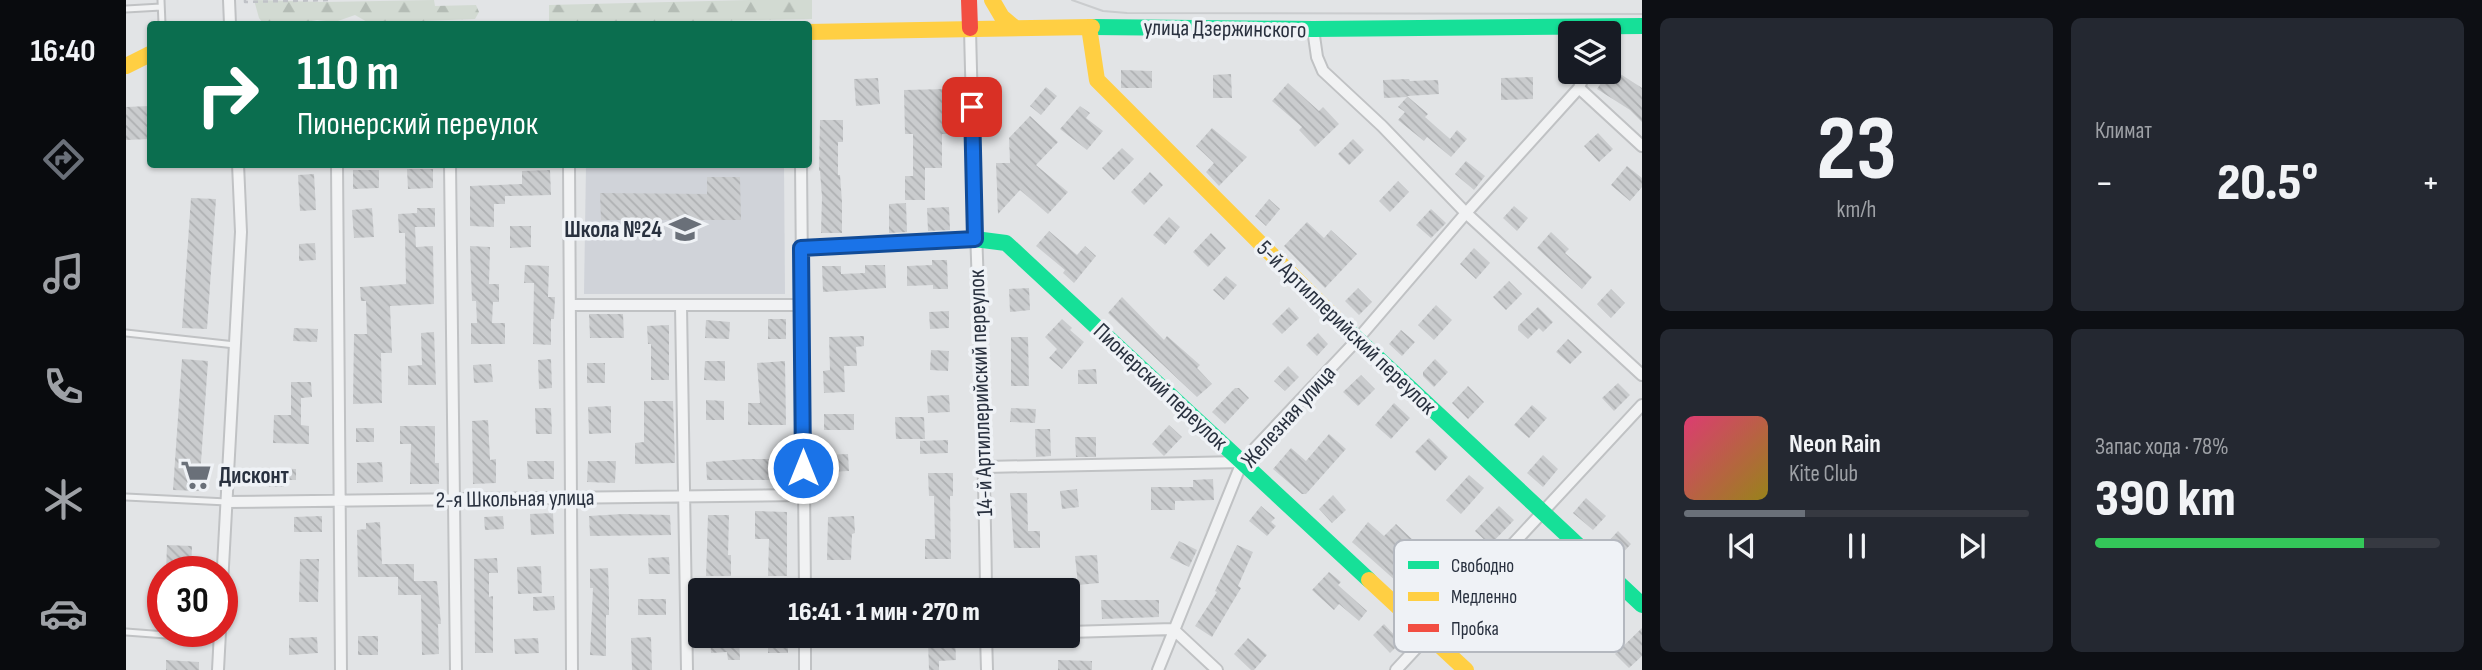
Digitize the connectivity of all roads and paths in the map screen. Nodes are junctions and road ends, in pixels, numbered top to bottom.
1 (161, 0) edge
2 (229, 0) edge
3 (245, 0) edge
4 (331, 0) edge
5 (969, 0) edge
6 (992, 0) edge
7 (161, 8) junction
8 (126, 9) edge
9 (162, 21) edge
10 (230, 21) edge
11 (1642, 26) edge
12 (1014, 27) junction
13 (1089, 27) junction
14 (970, 28) junction
15 (1621, 28) edge
16 (1313, 29) junction
17 (1558, 30) edge
18 (812, 32) edge
19 (126, 53) edge
20 (147, 53) edge
21 (147, 55) edge
22 (126, 66) edge
23 (1580, 84) edge
24 (1579, 88) junction
25 (1642, 146) edge
26 (238, 168) edge
27 (337, 168) edge
28 (450, 168) edge
29 (569, 168) edge
30 (801, 168) edge
31 (1466, 213) junction
32 (975, 239) junction
33 (801, 248) junction
34 (802, 305) junction
35 (571, 306) junction
36 (681, 306) junction
37 (126, 333) edge
38 (1357, 340) junction
39 (235, 345) junction
40 (1642, 375) edge
41 (1642, 405) edge
42 (1242, 462) junction
43 (985, 467) junction
44 (804, 495) junction
45 (683, 496) junction
46 (126, 497) edge
47 (570, 498) junction
48 (454, 499) junction
49 (339, 500) junction
50 (227, 502) junction
51 (1543, 512) junction
52 (1517, 540) edge
53 (1573, 540) edge
54 (224, 556) edge
55 (805, 578) edge
56 (986, 578) edge
57 (1624, 588) edge
58 (1394, 603) edge
59 (1642, 605) edge
60 (1173, 629) junction
61 (126, 632) edge
62 (1080, 632) edge
63 (147, 633) edge
64 (219, 647) edge
65 (805, 648) edge
66 (986, 648) edge
67 (1413, 652) edge
68 (1447, 652) edge
69 (218, 670) edge
70 (341, 670) edge
71 (456, 670) edge
72 (572, 670) edge
73 (687, 670) edge
74 (805, 670) edge
75 (987, 670) edge
76 (1158, 670) edge
77 (1217, 670) edge
78 (1396, 670) edge
79 (1466, 670) edge

1 - 7 lane
2 - 10 street
3 - 4 path
5 - 14 street
6 - 12 street
7 - 8 lane
7 - 9 lane
11 - 15 street, улица Дзержинского
12 - 13 street, улица Дзержинского
12 - 14 street, улица Дзержинского
13 - 16 street, улица Дзержинского
13 - 38 street, 5-й Артиллерийский переулок
14 - 18 street, улица Дзержинского
14 - 32 street, 14-й Артиллерийский переулок
16 - 17 street, улица Дзержинского
16 - 31 street
19 - 20 street
21 - 22 street
23 - 24 street, Железная улица
24 - 25 street
24 - 31 street, Железная улица
26 - 39 street
27 - 49 street
28 - 48 street
29 - 35 street
30 - 33 street
31 - 38 street, Железная улица
31 - 40 street
32 - 33 street, Пионерский переулок
32 - 42 street, Пионерский переулок
32 - 43 street, 14-й Артиллерийский переулок
33 - 34 street
34 - 36 street
34 - 44 street
35 - 36 street
35 - 47 street
36 - 45 street
37 - 39 lane
38 - 42 street, Железная улица
38 - 51 street, 5-й Артиллерийский переулок
39 - 50 street
41 - 51 street
42 - 43 street
42 - 58 street, Пионерский переулок
42 - 60 street, Железная улица
43 - 56 street, 14-й Артиллерийский переулок
44 - 45 street, 2-я Школьная улица
44 - 55 street
45 - 47 street, 2-я Школьная улица
45 - 73 street
46 - 50 lane
47 - 48 street, 2-я Школьная улица
47 - 72 street
48 - 49 street, 2-я Школьная улица
48 - 71 street
49 - 50 street, 2-я Школьная улица
49 - 70 street
50 - 54 street
51 - 52 street
51 - 53 street, 5-й Артиллерийский переулок
57 - 59 street, 5-й Артиллерийский переулок
60 - 62 street
60 - 76 street, Железная улица
60 - 77 street
61 - 63 lane
64 - 69 street
65 - 74 street
66 - 75 street
67 - 78 street
68 - 79 street, Пионерский переулок

